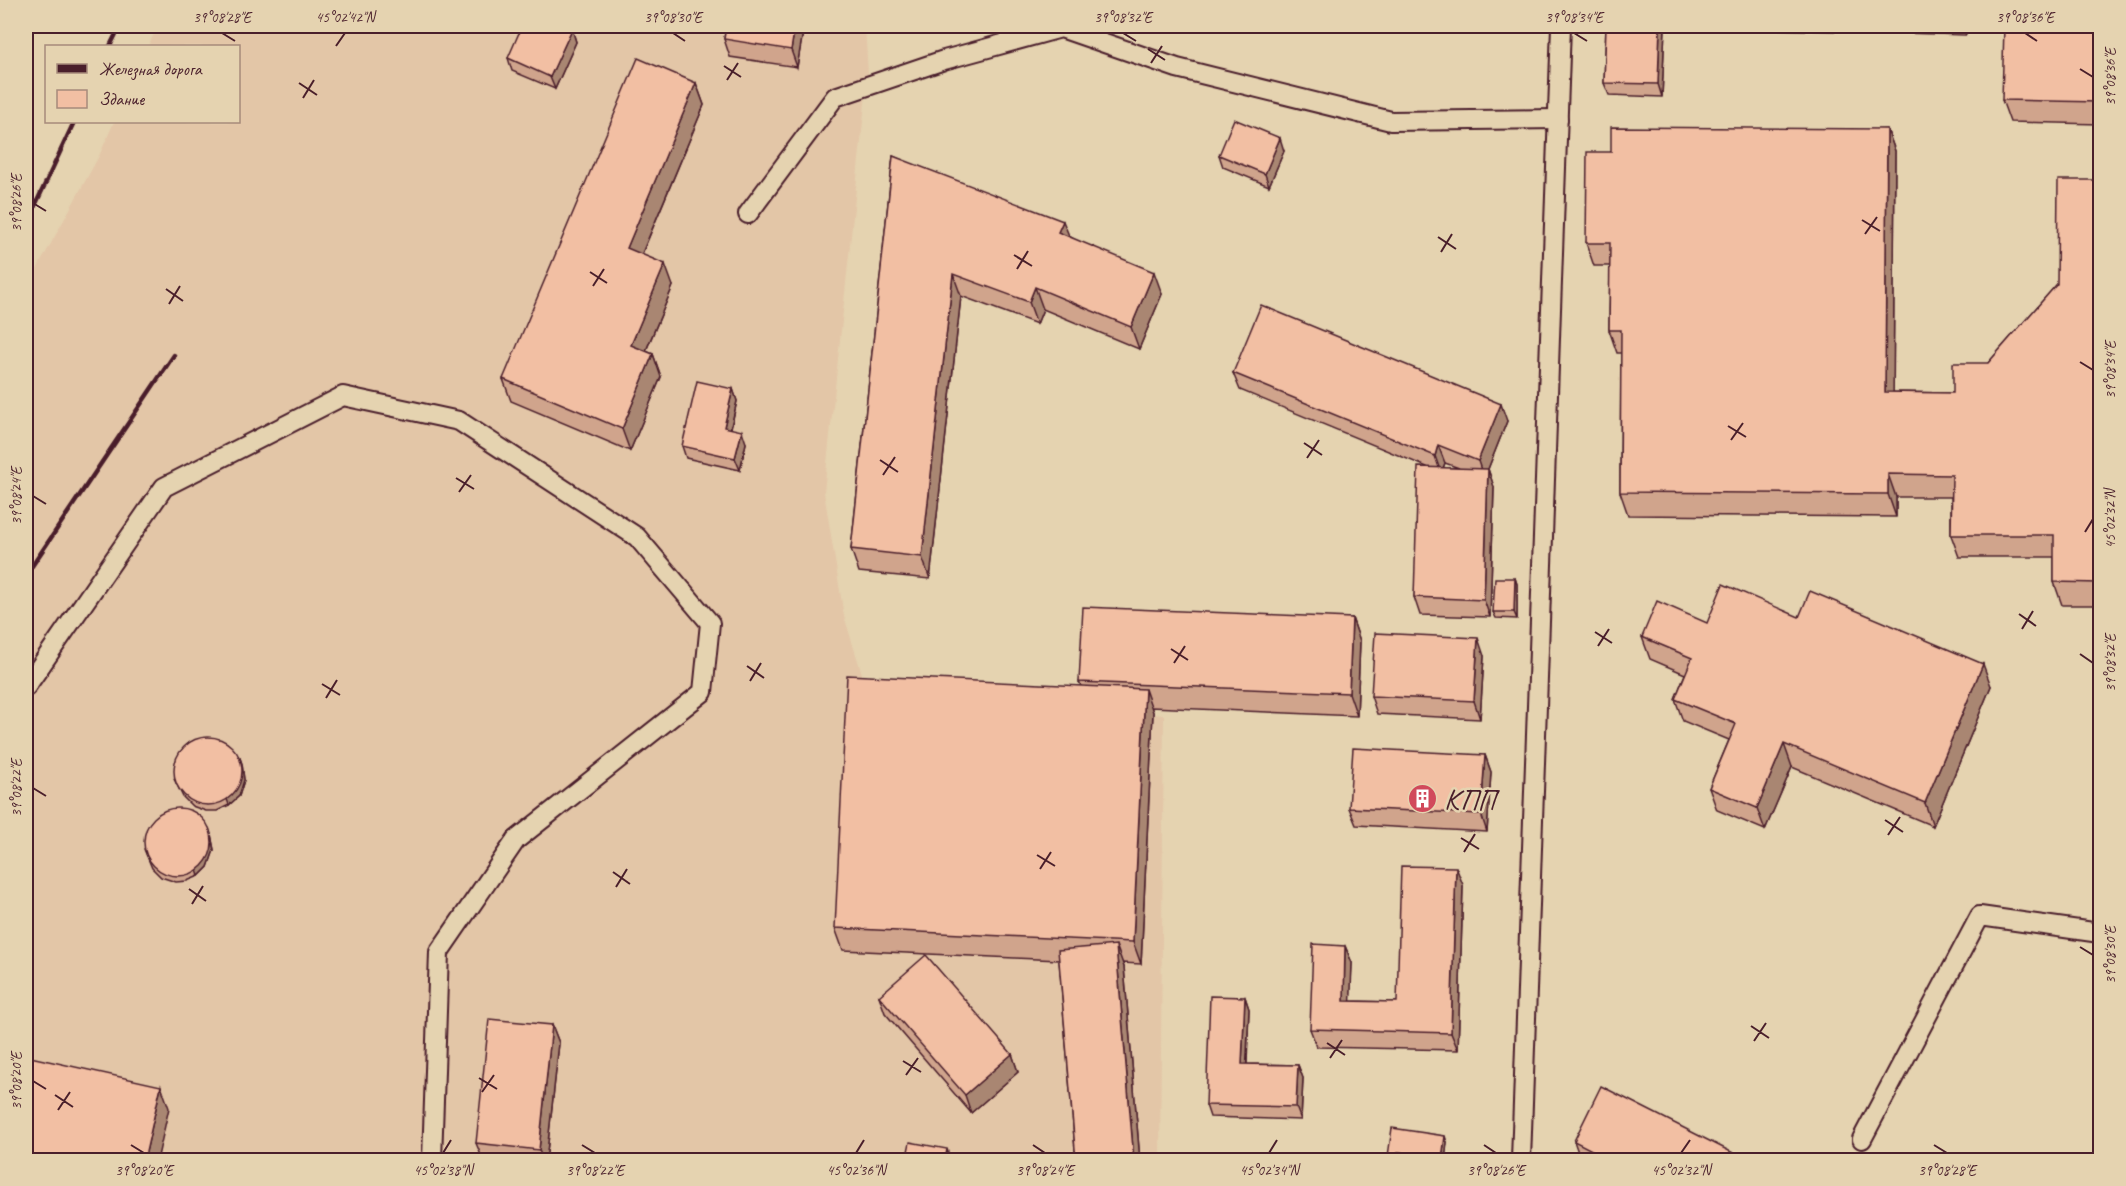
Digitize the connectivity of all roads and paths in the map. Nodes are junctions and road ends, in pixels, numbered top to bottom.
1 (1561, 26) edge
2 (1558, 119) junction
3 (747, 214) dead end
4 (26, 687) edge
5 (2100, 933) edge
6 (1862, 1138) dead end
7 (432, 1161) edge
8 (1521, 1161) edge

1 - 2 lane
2 - 3 lane
2 - 8 lane
4 - 7 lane
5 - 6 lane

